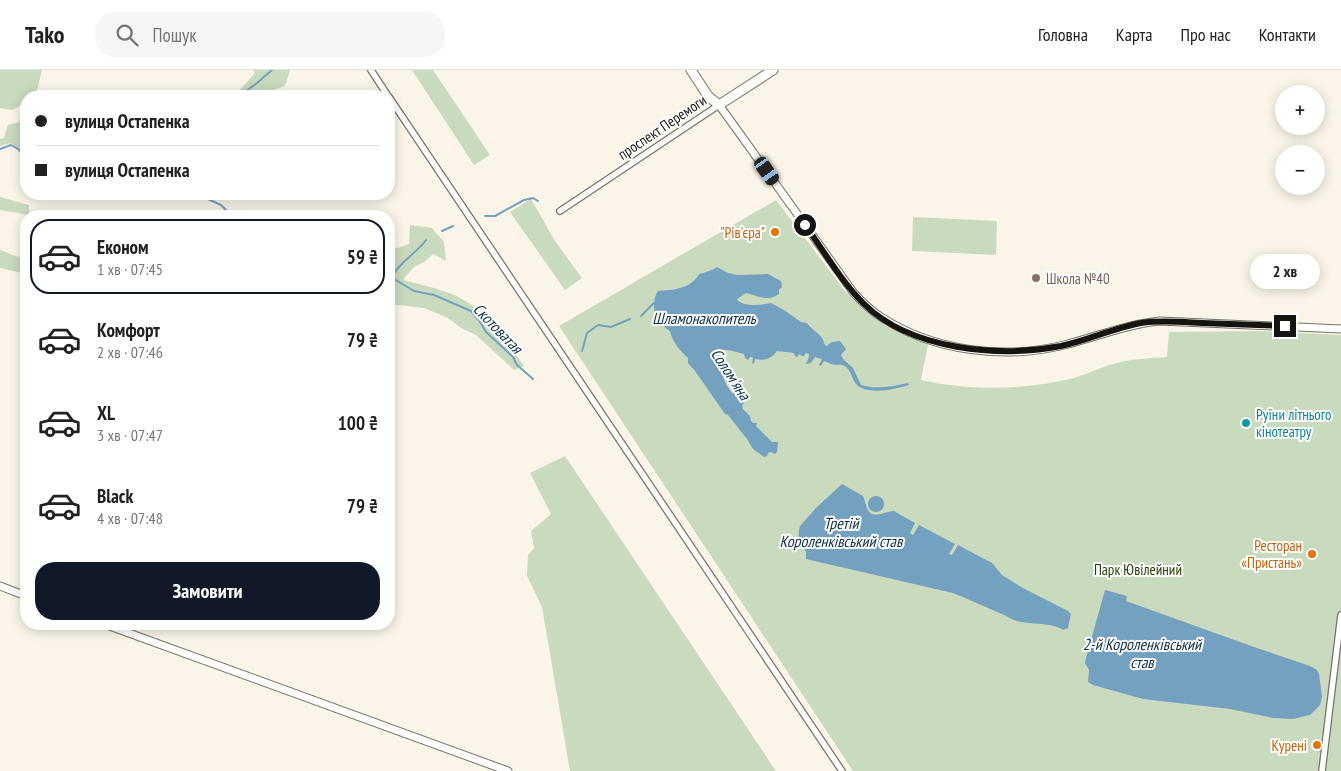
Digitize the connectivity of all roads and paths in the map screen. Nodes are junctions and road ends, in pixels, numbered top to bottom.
1 (370, 70) edge
2 (690, 70) edge
3 (774, 70) edge
4 (383, 90) edge
5 (719, 105) junction
6 (395, 107) edge
7 (560, 211) dead end
8 (1341, 329) edge
9 (0, 586) edge
10 (20, 594) edge
11 (1341, 615) edge
12 (120, 630) edge
13 (508, 771) edge
14 (842, 771) edge
15 (1322, 771) edge

1 - 4 street
2 - 5 main road
3 - 5 main road, проспект Перемоги
5 - 7 street, проспект Перемоги
5 - 8 street
6 - 14 street
9 - 10 street
11 - 15 street
12 - 13 street

